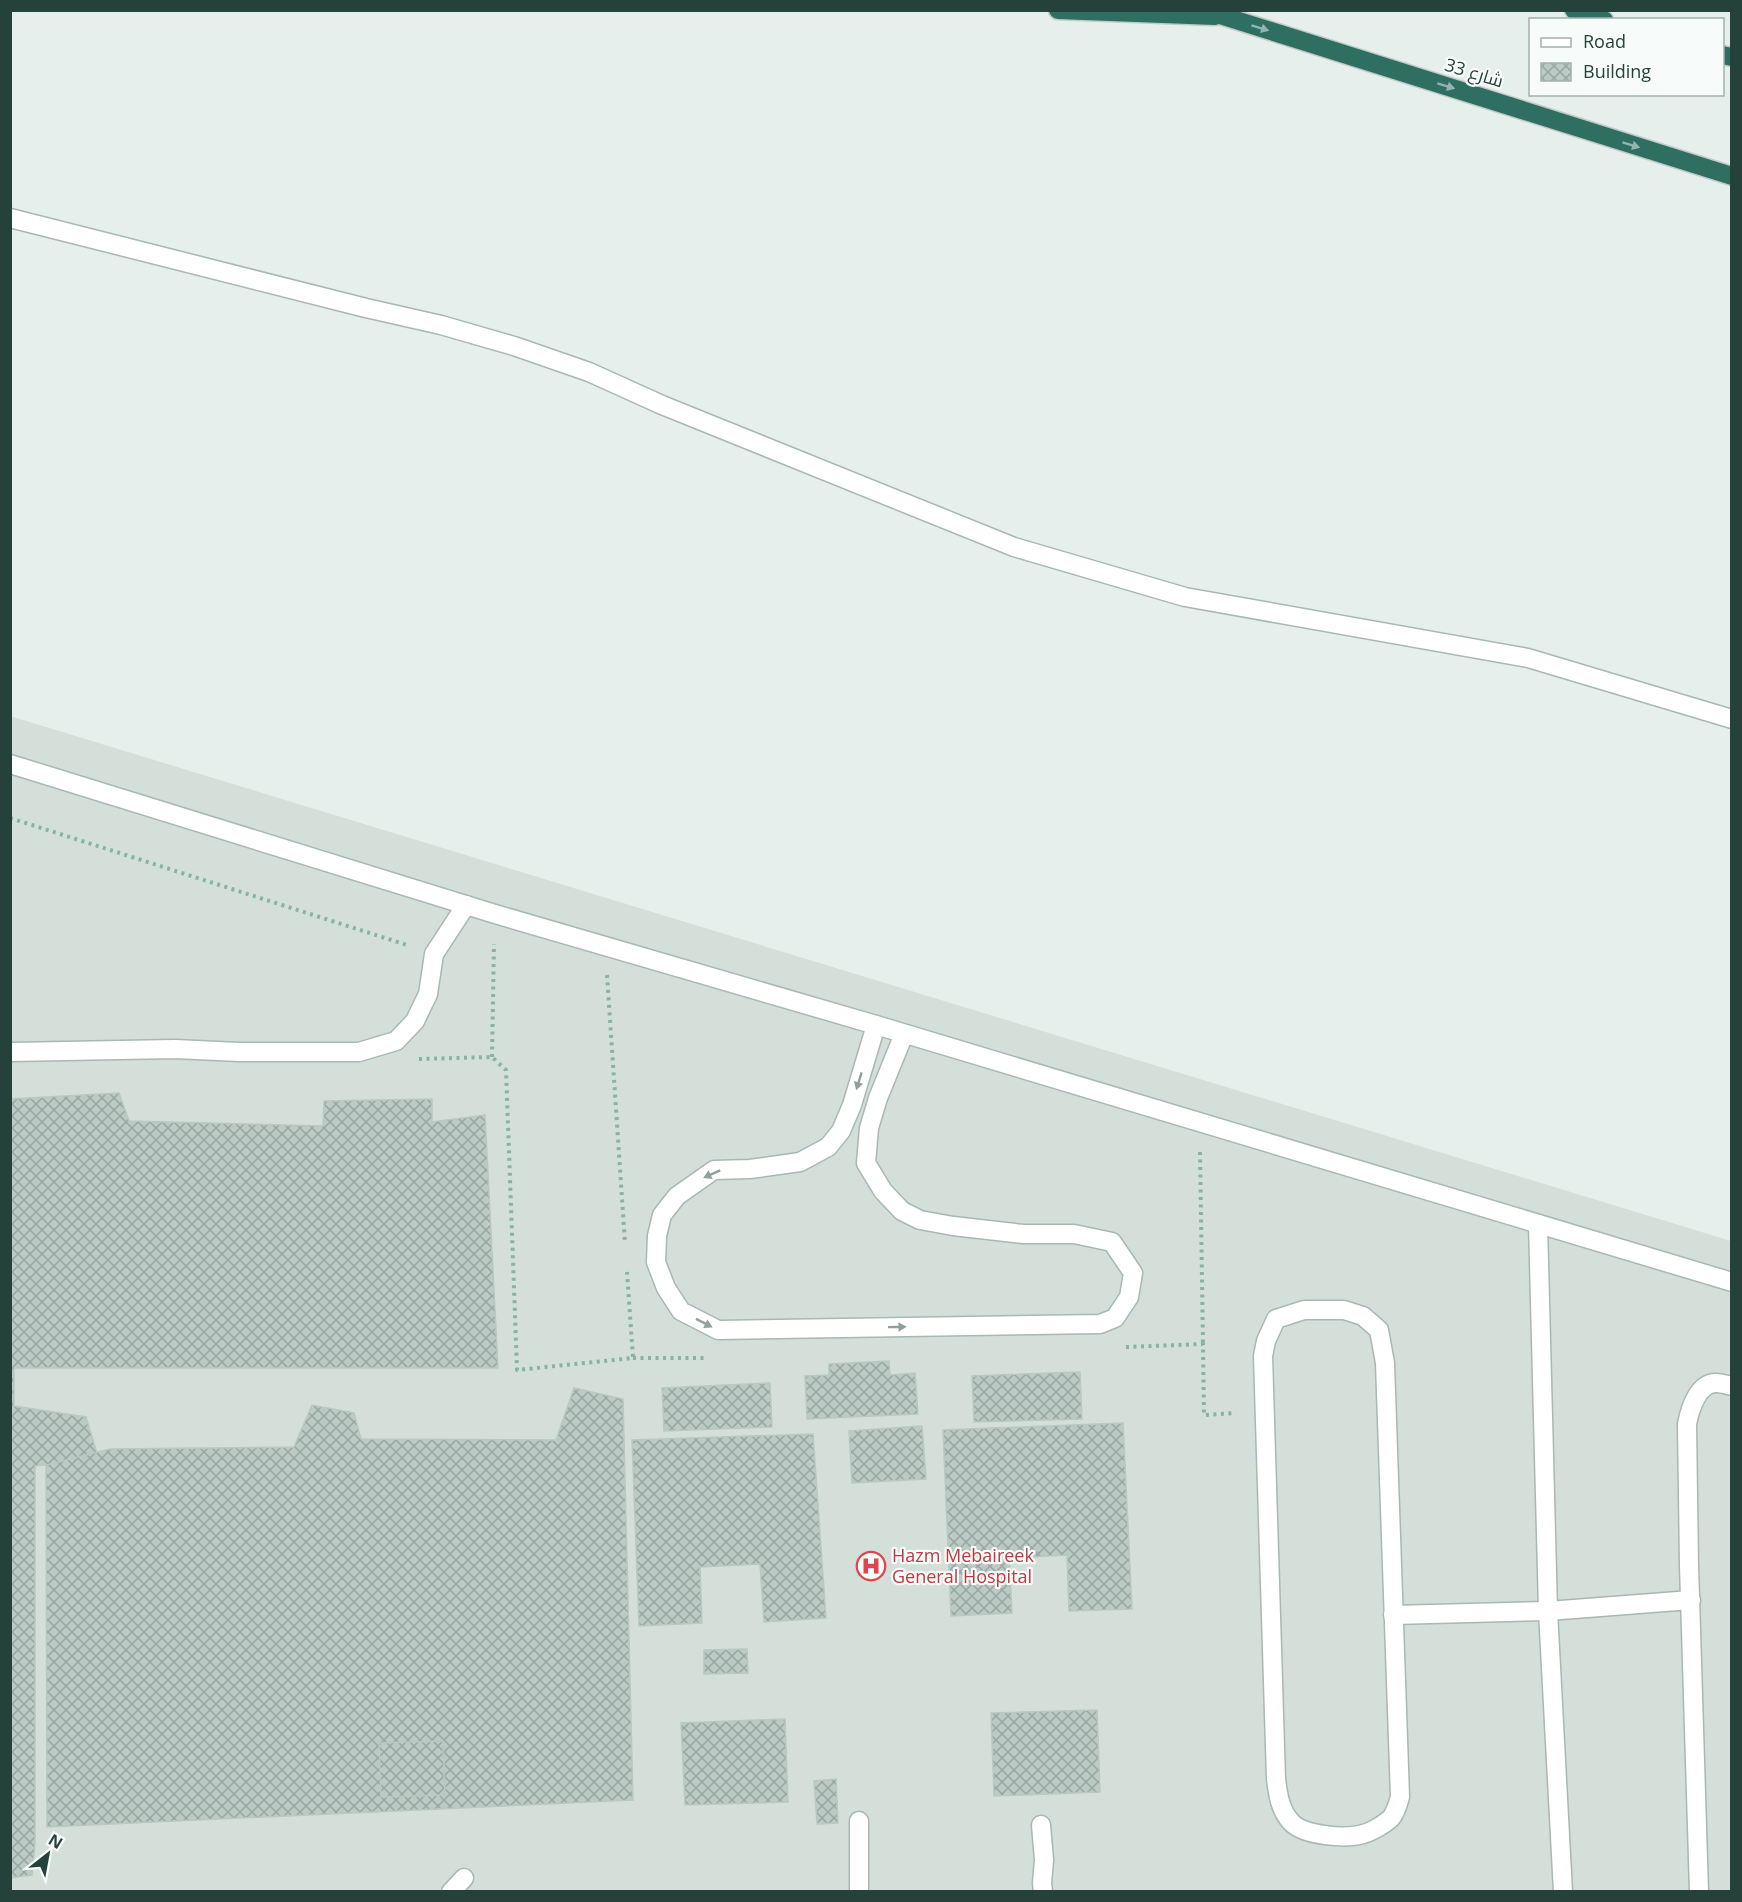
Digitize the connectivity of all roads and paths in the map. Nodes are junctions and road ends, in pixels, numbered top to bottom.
1 (1058, 10) edge
2 (1204, 10) edge
3 (1574, 10) edge
4 (1222, 16) junction
5 (1598, 18) edge
6 (1731, 176) edge
7 (10, 218) edge
8 (1731, 719) edge
9 (10, 764) edge
10 (10, 818) edge
11 (466, 905) junction
12 (495, 914) junction
13 (605, 946) junction
14 (434, 954) junction
15 (876, 1025) junction
16 (903, 1034) junction
17 (10, 1052) edge
18 (492, 1057) junction
19 (409, 1060) dead end
20 (1200, 1152) dead end
21 (1538, 1224) junction
22 (626, 1252) dead end
23 (627, 1264) dead end
24 (1731, 1282) edge
25 (1203, 1344) junction
26 (1120, 1347) dead end
27 (633, 1358) junction
28 (716, 1358) dead end
29 (1731, 1386) edge
30 (1265, 1411) junction
31 (1691, 1600) junction
32 (1548, 1611) junction
33 (1394, 1615) junction
34 (859, 1821) dead end
35 (1041, 1825) dead end
36 (859, 1892) edge
37 (1044, 1892) edge
38 (1563, 1892) edge
39 (1699, 1892) edge

1 - 4 highway
2 - 4 highway, شارع 33
3 - 5 highway
4 -> 6 highway, شارع 33
7 - 8 lane
9 - 11 lane
10 - 14 path
11 - 12 lane
11 - 14 lane
12 - 13 lane
12 - 18 path
13 - 15 lane
13 - 22 path
14 - 17 lane
15 - 16 lane
15 -> 16 lane
16 - 21 lane
18 - 19 path
18 - 27 path
20 - 25 path
21 - 24 lane
21 - 32 lane
23 - 27 path
25 - 26 path
25 - 30 path
27 - 28 path
29 - 31 lane
30 - 33 lane
30 - 33 lane
31 - 32 lane
31 - 39 lane
32 - 33 lane
32 - 38 lane
34 - 36 lane
35 - 37 lane

